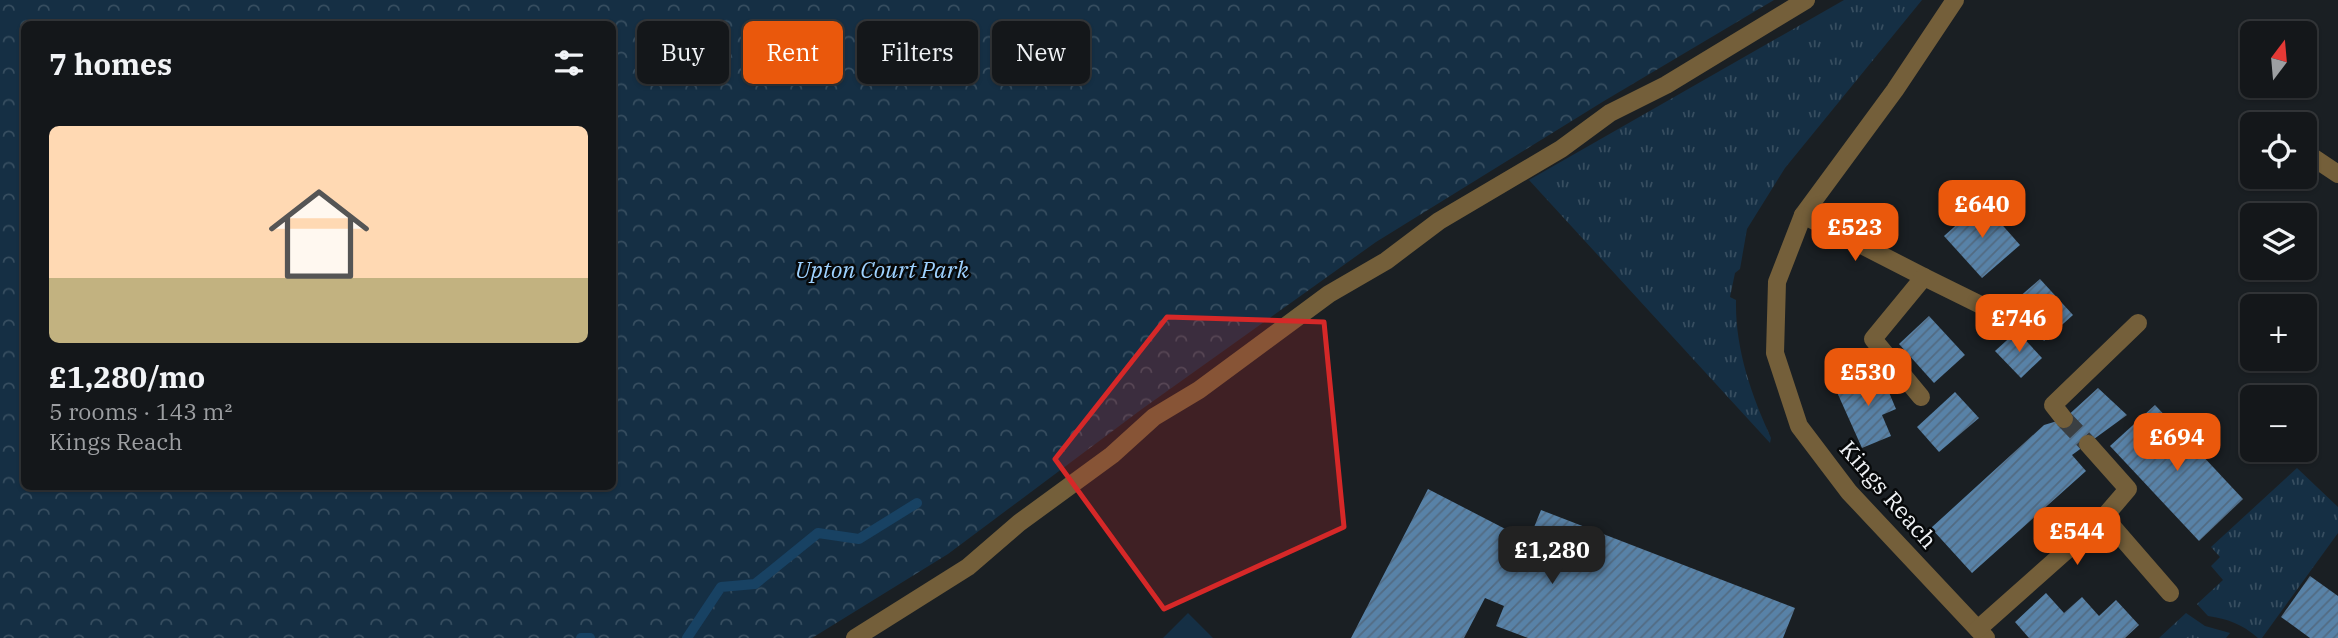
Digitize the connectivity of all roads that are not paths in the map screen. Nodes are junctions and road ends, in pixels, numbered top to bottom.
1 (1806, 0) edge
2 (1955, 0) edge
3 (2317, 160) edge
4 (2338, 174) edge
5 (1802, 215) junction
6 (1924, 277) junction
7 (1997, 313) dead end
8 (2138, 323) dead end
9 (1921, 397) dead end
10 (2064, 419) dead end
11 (2088, 444) tunnel mouth
12 (2104, 517) junction
13 (2170, 593) dead end
14 (1982, 634) edge
15 (855, 638) edge

1 - 15 street
2 - 5 street, Kings Reach
3 - 4 street
5 - 6 street
5 - 14 street, Kings Reach
6 - 7 street
6 - 9 street
8 - 10 street
11 - 12 street
12 - 13 street
12 - 14 street

